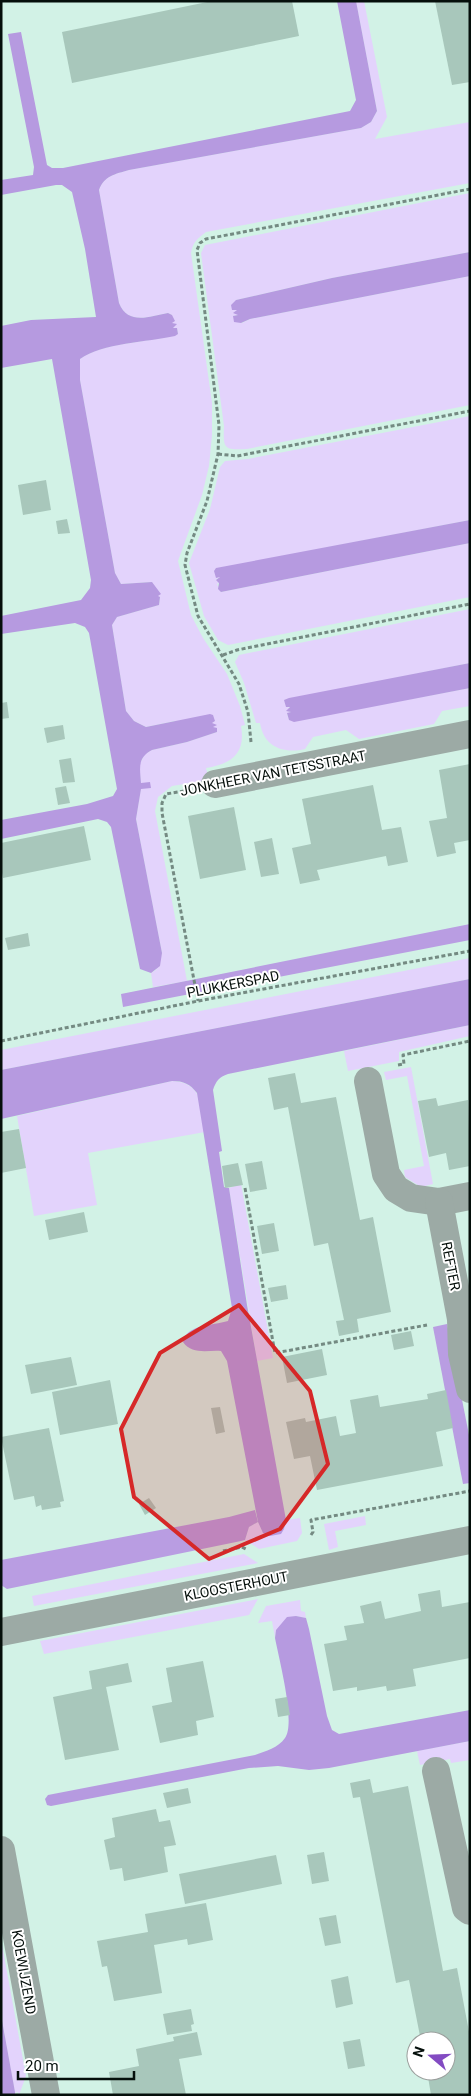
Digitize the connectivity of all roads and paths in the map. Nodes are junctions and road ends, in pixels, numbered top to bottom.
1 (470, 189) edge
2 (470, 411) edge
3 (218, 454) junction
4 (470, 604) edge
5 (223, 655) junction
6 (470, 734) edge
7 (255, 776) junction
8 (215, 784) joint
9 (470, 951) edge
10 (198, 1001) junction
11 (1, 1041) edge
12 (470, 1041) edge
13 (368, 1081) joint
14 (245, 1188) dead end
15 (470, 1196) edge
16 (439, 1202) junction
17 (461, 1319) junction
18 (470, 1389) edge
19 (470, 1491) edge
20 (309, 1539) dead end
21 (470, 1540) edge
22 (251, 1551) dead end
23 (213, 1553) dead end
24 (1, 1632) edge
25 (436, 1770) dead end
26 (1, 1850) edge
27 (470, 1911) edge
28 (46, 2095) edge

1 - 3 path
2 - 3 path
3 - 5 path
4 - 5 path
5 - 7 path
6 - 7 street, JONKHEER VAN TETSSTRAAT
7 - 8 street, JONKHEER VAN TETSSTRAAT
8 - 10 path, JONKHEER VAN TETSSTRAAT
9 - 10 path, PLUKKERSPAD
10 - 11 path, PLUKKERSPAD
12 - 13 path
13 - 16 street
14 - 17 path
15 - 16 street
16 - 17 street, REFTER
17 - 18 street, REFTER
19 - 20 path
21 - 24 street, KLOOSTERHOUT
22 - 23 path
25 - 27 street
26 - 28 street, KOEWIJZEND

